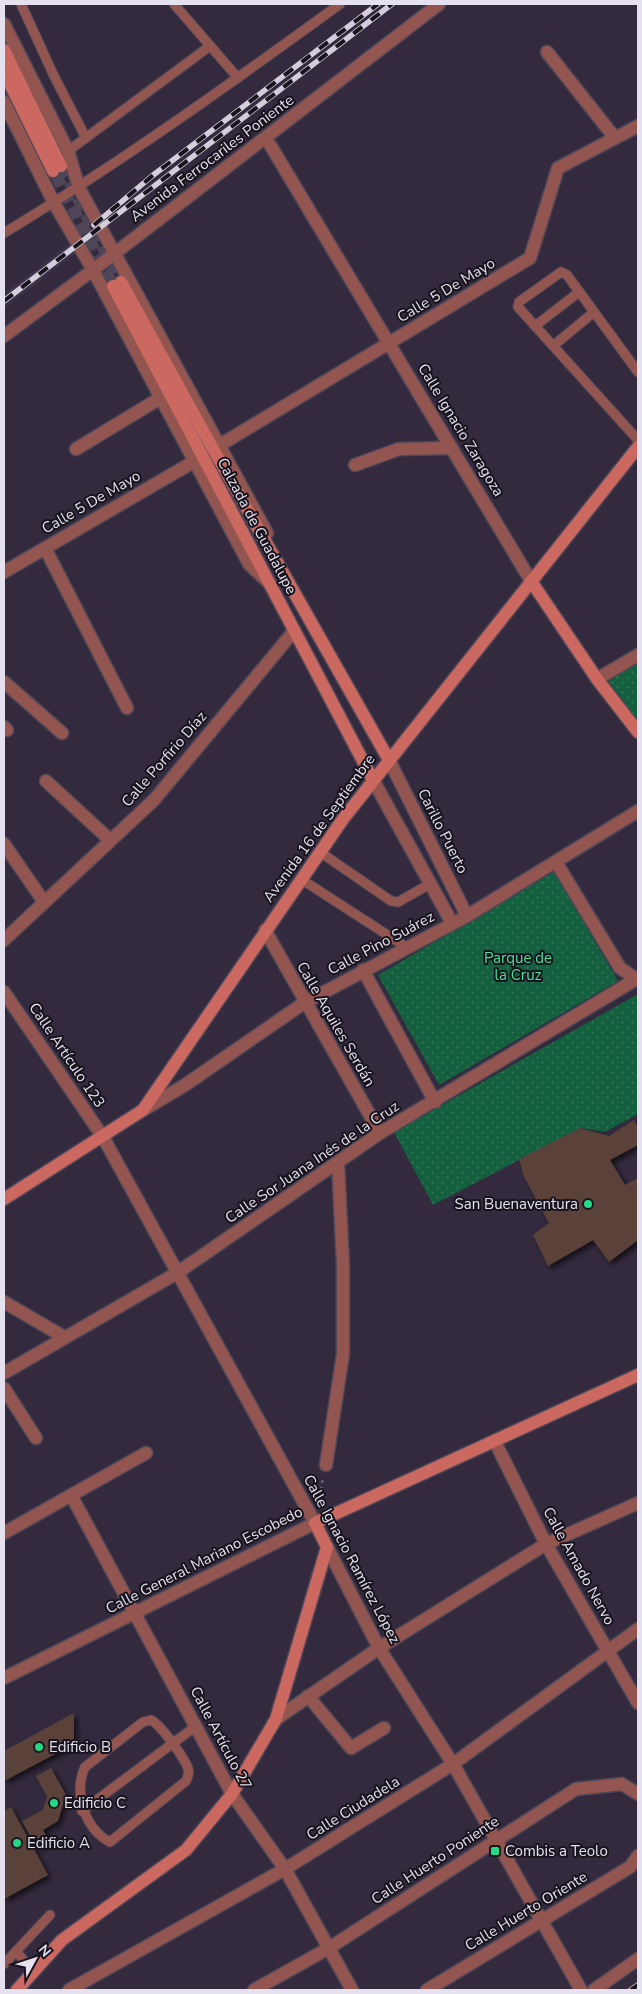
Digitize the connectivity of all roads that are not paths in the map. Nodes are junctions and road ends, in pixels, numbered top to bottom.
1 (21, 4) edge
2 (174, 4) edge
3 (340, 4) edge
4 (439, 4) edge
5 (4, 24) edge
6 (210, 46) junction
7 (4, 50) edge
8 (547, 52) dead end
9 (4, 72) edge
10 (238, 78) junction
11 (4, 102) edge
12 (638, 126) edge
13 (86, 138) junction
14 (266, 138) junction
15 (615, 138) junction
16 (68, 151) junction
17 (79, 188) junction
18 (54, 203) junction
19 (4, 233) edge
20 (114, 254) junction
21 (93, 270) junction
22 (579, 292) junction
23 (594, 312) junction
24 (535, 326) junction
25 (4, 336) edge
26 (390, 344) junction
27 (554, 346) junction
28 (638, 372) edge
29 (162, 397) junction
30 (638, 440) edge
31 (220, 445) junction
32 (638, 447) edge
33 (76, 448) dead end
34 (452, 448) junction
35 (195, 461) junction
36 (355, 465) dead end
37 (45, 548) junction
38 (281, 570) junction
39 (4, 572) edge
40 (531, 581) junction
41 (268, 582) junction
42 (294, 630) junction
43 (638, 655) edge
44 (597, 679) junction
45 (4, 682) edge
46 (127, 708) dead end
47 (638, 732) edge
48 (62, 733) dead end
49 (389, 760) junction
50 (373, 780) junction
51 (46, 781) dead end
52 (638, 812) edge
53 (110, 840) junction
54 (4, 844) edge
55 (320, 852) junction
56 (556, 862) junction
57 (301, 879) junction
58 (430, 884) junction
59 (44, 902) junction
60 (467, 916) junction
61 (452, 923) junction
62 (265, 930) junction
63 (4, 940) edge
64 (406, 947) junction
65 (363, 970) junction
66 (638, 979) edge
67 (4, 992) edge
68 (304, 1002) junction
69 (8, 1008) edge
70 (435, 1102) junction
71 (142, 1110) junction
72 (380, 1133) junction
73 (103, 1137) junction
74 (338, 1163) junction
75 (4, 1199) edge
76 (177, 1273) junction
77 (4, 1302) edge
78 (64, 1337) junction
79 (4, 1373) edge
80 (638, 1375) edge
81 (4, 1388) edge
82 (36, 1438) dead end
83 (495, 1442) junction
84 (146, 1453) dead end
85 (326, 1464) road end
86 (71, 1495) junction
87 (638, 1503) edge
88 (315, 1523) junction
89 (4, 1532) edge
90 (546, 1544) junction
91 (327, 1547) junction
92 (136, 1613) junction
93 (638, 1629) edge
94 (379, 1648) junction
95 (607, 1650) junction
96 (4, 1678) edge
97 (308, 1696) junction
98 (638, 1703) edge
99 (276, 1719) junction
100 (196, 1726) junction
101 (384, 1728) dead end
102 (172, 1744) junction
103 (453, 1764) junction
104 (232, 1794) junction
105 (638, 1794) edge
106 (82, 1811) junction
107 (495, 1841) junction
108 (638, 1856) edge
109 (285, 1869) junction
110 (50, 1914) dead end
111 (542, 1921) junction
112 (328, 1948) junction
113 (16, 1951) junction
114 (638, 1959) edge
115 (4, 1964) edge
116 (33, 1972) junction
117 (17, 1990) edge
118 (69, 1990) edge
119 (254, 1990) edge
120 (352, 1990) edge
121 (427, 1990) edge
122 (581, 1990) edge
123 (594, 1990) edge

1 - 13 lane
2 - 6 lane
3 - 10 lane
4 - 14 street, Avenida Ferrocariles Poniente
5 - 16 street
6 - 10 lane
6 - 13 lane
7 - 9 main road
8 - 15 street
10 - 17 lane
11 - 18 street
12 - 15 street, Calle 5 De Mayo
13 - 16 lane
14 - 20 street, Avenida Ferrocariles Poniente
14 - 26 street, Calle Ignacio Zaragoza
15 - 26 street, Calle 5 De Mayo
16 - 17 street
17 - 18 lane
17 - 20 street
18 - 19 lane
18 - 21 street
20 - 21 street, Avenida Ferrocariles Poniente
20 - 31 street
21 - 25 street, Avenida Ferrocariles Poniente
21 - 29 street
22 - 23 lane
22 - 24 lane
22 - 24 lane
23 - 27 lane
23 - 28 lane
24 - 27 lane
26 - 31 street, Calle 5 De Mayo
26 - 34 street, Calle Ignacio Zaragoza
27 - 30 lane
29 - 33 street
29 - 35 street
31 - 38 street
32 - 40 main road, Avenida 16 de Septiembre
34 - 36 street
34 - 40 street, Calle Ignacio Zaragoza
35 - 37 street, Calle 5 De Mayo
35 - 41 street
37 - 39 street, Calle 5 De Mayo
37 - 46 street
38 - 41 main road, Calzada de Guadalupe
38 - 49 main road, Calzada de Guadalupe
40 - 44 main road, Calle Ignacio Zaragoza
40 - 49 main road, Avenida 16 de Septiembre
41 - 42 main road, Calzada de Guadalupe
42 - 50 main road, Calzada de Guadalupe
42 - 53 street, Calle Porfirio Díaz
43 - 44 street
44 - 47 main road, Calle Ignacio Zaragoza
45 - 48 street
49 - 50 main road, Avenida 16 de Septiembre
49 - 60 street, Carillo Puerto
50 - 55 main road, Avenida 16 de Septiembre
50 - 58 street
51 - 53 street
52 - 56 street, Calle Pino Suárez
53 - 59 street, Calle Porfirio Díaz
54 - 59 street
55 - 57 main road, Avenida 16 de Septiembre
55 - 58 lane
56 - 60 street, Calle Pino Suárez
56 - 66 street
57 - 62 main road, Avenida 16 de Septiembre
57 - 64 lane
58 - 61 street
59 - 63 street, Calle Porfirio Díaz
60 - 61 street, Calle Pino Suárez
61 - 64 street, Calle Pino Suárez
62 - 68 street, Calle Aquiles Serdán
62 - 71 main road, Avenida 16 de Septiembre
64 - 65 street, Calle Pino Suárez
65 - 68 street, Calle Pino Suárez
65 - 70 street
66 - 70 street, Calle Sor Juana Inés de la Cruz
67 - 69 street, Calle Artículo 123
68 - 71 street, Calle Pino Suárez
68 - 72 street, Calle Aquiles Serdán
69 - 73 street, Calle Artículo 123
70 - 72 street, Calle Sor Juana Inés de la Cruz
71 - 73 main road, Avenida 16 de Septiembre
72 - 74 street, Calle Sor Juana Inés de la Cruz
73 - 75 main road, Avenida 16 de Septiembre
73 - 76 street, Calle Ignacio Ramírez López
74 - 76 street, Calle Sor Juana Inés de la Cruz
74 - 85 street
76 - 78 street, Calle Sor Juana Inés de la Cruz
76 - 88 street, Calle Ignacio Ramírez López
77 - 78 street
78 - 79 street, Calle Sor Juana Inés de la Cruz
80 - 83 main road, Calle General Mariano Escobedo
81 - 82 street
83 - 88 main road, Calle General Mariano Escobedo
83 - 90 street, Calle Amado Nervo
84 - 86 street
86 - 89 street
86 - 92 street, Calle Artículo 27
87 - 90 street
88 - 91 main road, Calle Ignacio Ramírez López
88 - 92 street, Calle General Mariano Escobedo
90 - 94 street
90 - 95 street, Calle Amado Nervo
91 - 94 street, Calle Ignacio Ramírez López
91 - 99 main road
92 - 96 street, Calle General Mariano Escobedo
92 - 100 street, Calle Artículo 27
93 - 95 street, Calle Ciudadela
94 - 97 street
94 - 103 street, Calle Ignacio Ramírez López
95 - 98 street, Calle Amado Nervo
95 - 103 street, Calle Ciudadela
97 - 99 street
97 - 101 street
99 - 104 main road
100 - 102 lane
100 - 104 street, Calle Artículo 27
102 - 106 lane
102 - 106 lane
102 - 106 lane
103 - 107 street, Calle Ignacio Ramírez López
103 - 109 street, Calle Ciudadela
104 - 109 street, Calle Artículo 27
104 - 116 main road
105 - 107 street, Calle Huerto Poniente
107 - 111 street, Calle Ignacio Ramírez López
107 - 112 street, Calle Huerto Poniente
108 - 111 street, Calle Huerto Oriente
109 - 112 street, Calle Artículo 27
109 - 118 street, Calle Ciudadela
110 - 113 lane
111 - 121 street, Calle Huerto Oriente
111 - 122 street, Calle Ignacio Ramírez López
112 - 119 street, Calle Huerto Poniente
112 - 120 street, Calle Artículo 27
113 - 115 lane
113 - 116 lane
114 - 123 street
116 - 117 main road

